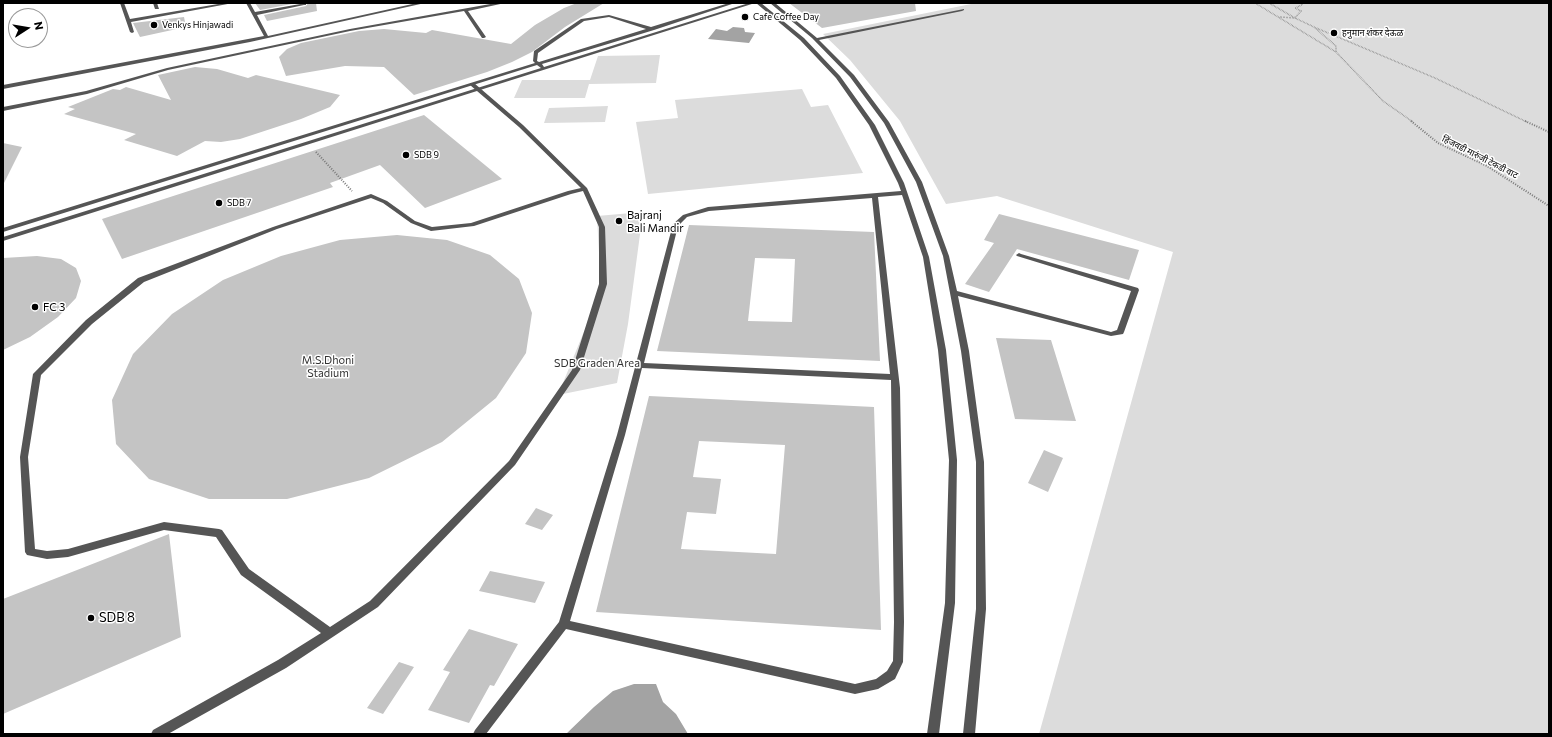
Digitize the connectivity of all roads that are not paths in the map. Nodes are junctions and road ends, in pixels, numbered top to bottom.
1 (122, 3) edge
2 (155, 3) edge
3 (231, 3) edge
4 (248, 3) edge
5 (423, 3) edge
6 (503, 3) edge
7 (733, 3) edge
8 (753, 3) edge
9 (758, 3) edge
10 (772, 3) edge
11 (304, 4) dead end
12 (157, 8) dead end
13 (465, 10) junction
14 (962, 10) dead end
15 (254, 14) junction
16 (128, 22) junction
17 (652, 28) junction
18 (132, 32) dead end
19 (660, 32) junction
20 (484, 36) dead end
21 (267, 38) junction
22 (817, 39) junction
23 (538, 64) junction
24 (544, 69) junction
25 (3, 87) edge
26 (476, 87) junction
27 (3, 110) edge
28 (585, 189) junction
29 (904, 193) junction
30 (875, 195) junction
31 (3, 230) edge
32 (3, 239) edge
33 (1019, 255) dead end
34 (953, 292) junction
35 (639, 364) junction
36 (895, 377) junction
37 (564, 624) junction
38 (330, 633) junction
39 (158, 734) edge
40 (479, 734) edge
41 (933, 734) edge
42 (969, 734) edge

1 - 16 street
2 - 12 street
3 - 16 street
4 - 15 street
5 - 21 street
6 - 13 street
7 - 17 street
8 - 19 street
9 - 29 street
10 - 22 street
11 - 15 street
13 - 20 street
13 - 27 street
14 - 22 street
15 - 21 street
16 - 18 street
17 - 19 street
17 - 23 street
17 - 23 street
19 - 24 street
21 - 25 street
22 - 34 street
23 - 24 street
23 - 26 street
24 - 26 street
26 - 28 street
26 - 31 street
26 - 32 street
28 - 38 street
28 - 38 street
29 - 30 street
29 - 41 street
30 - 35 street
30 - 36 street
33 - 34 street
34 - 42 street
35 - 36 street
35 - 37 street
36 - 37 street
37 - 40 street
38 - 39 street

